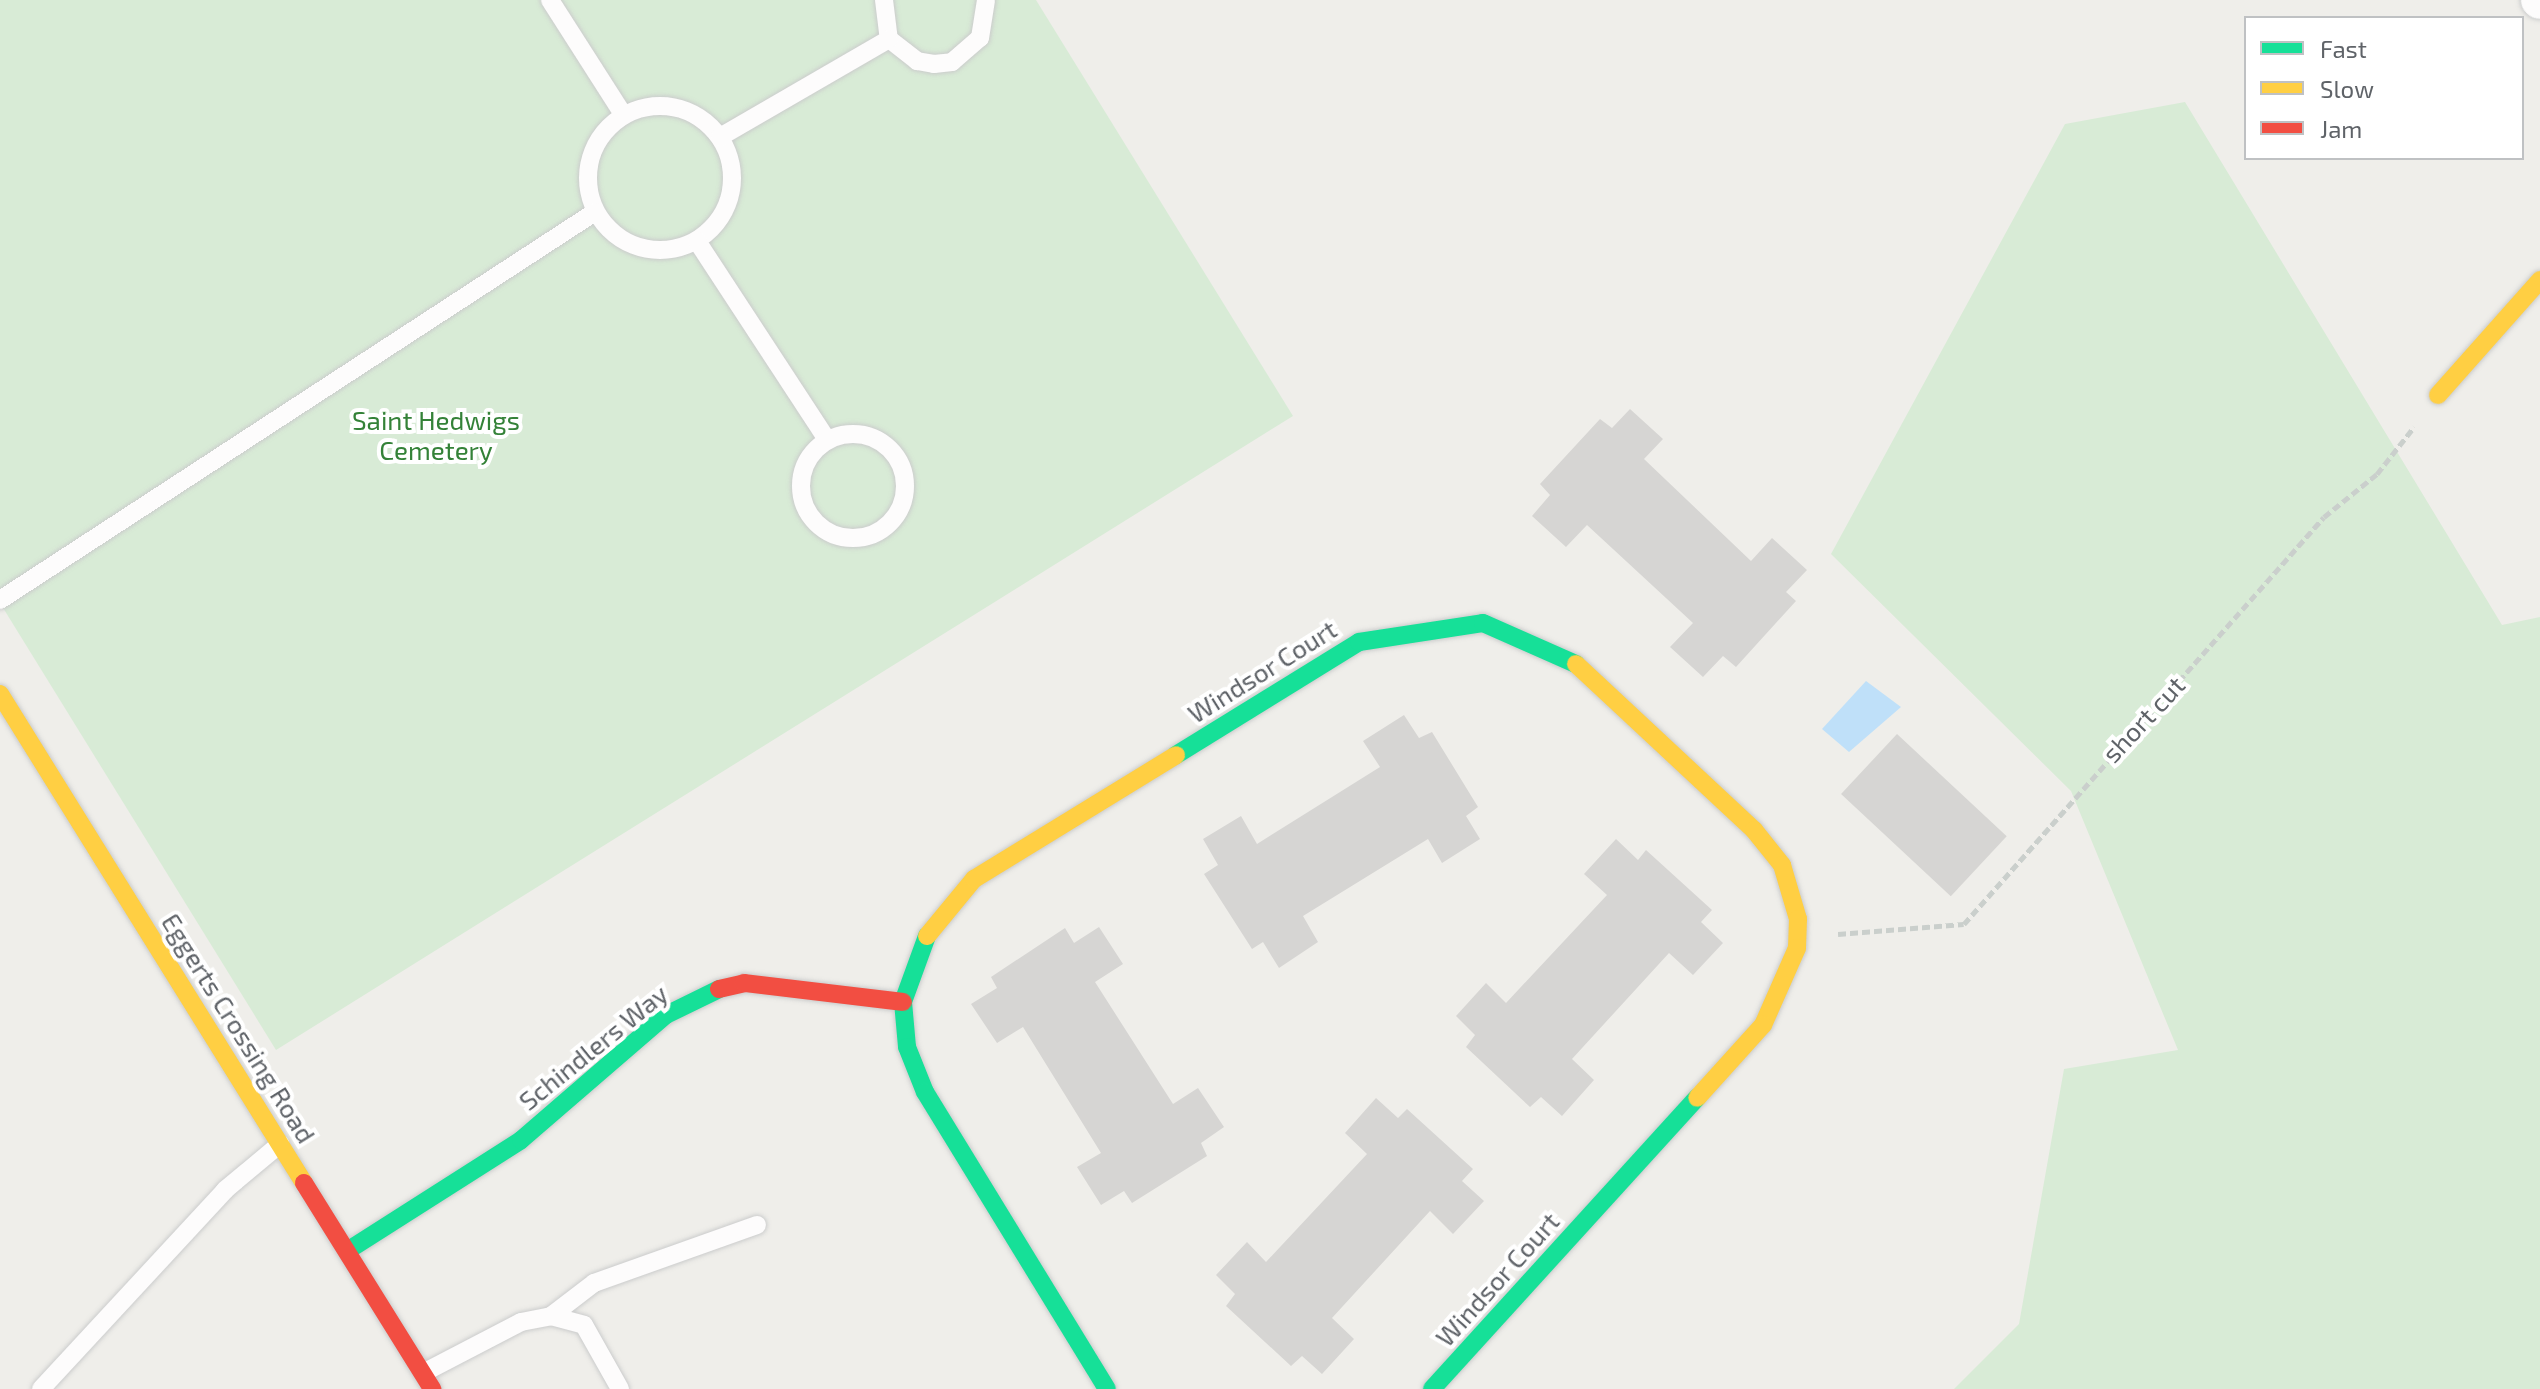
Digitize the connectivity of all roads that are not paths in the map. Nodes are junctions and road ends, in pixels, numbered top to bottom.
1 (550, 0) edge
2 (884, 0) edge
3 (986, 0) edge
4 (889, 39) junction
5 (623, 114) junction
6 (720, 137) junction
7 (595, 212) junction
8 (697, 241) junction
9 (2540, 280) edge
10 (2438, 395) road end
11 (827, 440) junction
12 (0, 600) edge
13 (0, 694) edge
14 (903, 1002) junction
15 (280, 1144) junction
16 (757, 1225) dead end
17 (347, 1251) junction
18 (551, 1316) junction
19 (428, 1381) edge
20 (41, 1389) edge
21 (620, 1389) edge
22 (1107, 1389) edge
23 (1432, 1389) edge

1 - 5 lane
2 - 4 lane
3 - 4 lane
4 - 6 lane
5 - 6 lane
5 - 7 lane
6 - 8 lane
7 - 8 lane
7 - 12 lane
8 - 11 lane
9 - 10 street
11 - 11 lane
13 - 15 street, Eggerts Crossing Road
14 - 17 street, Schindlers Way
14 - 22 street, Windsor Court
14 - 23 street, Windsor Court
15 - 17 street, Eggerts Crossing Road
15 - 20 lane
16 - 18 lane
17 - 19 street, Eggerts Crossing Road
18 - 19 lane
18 - 21 lane

